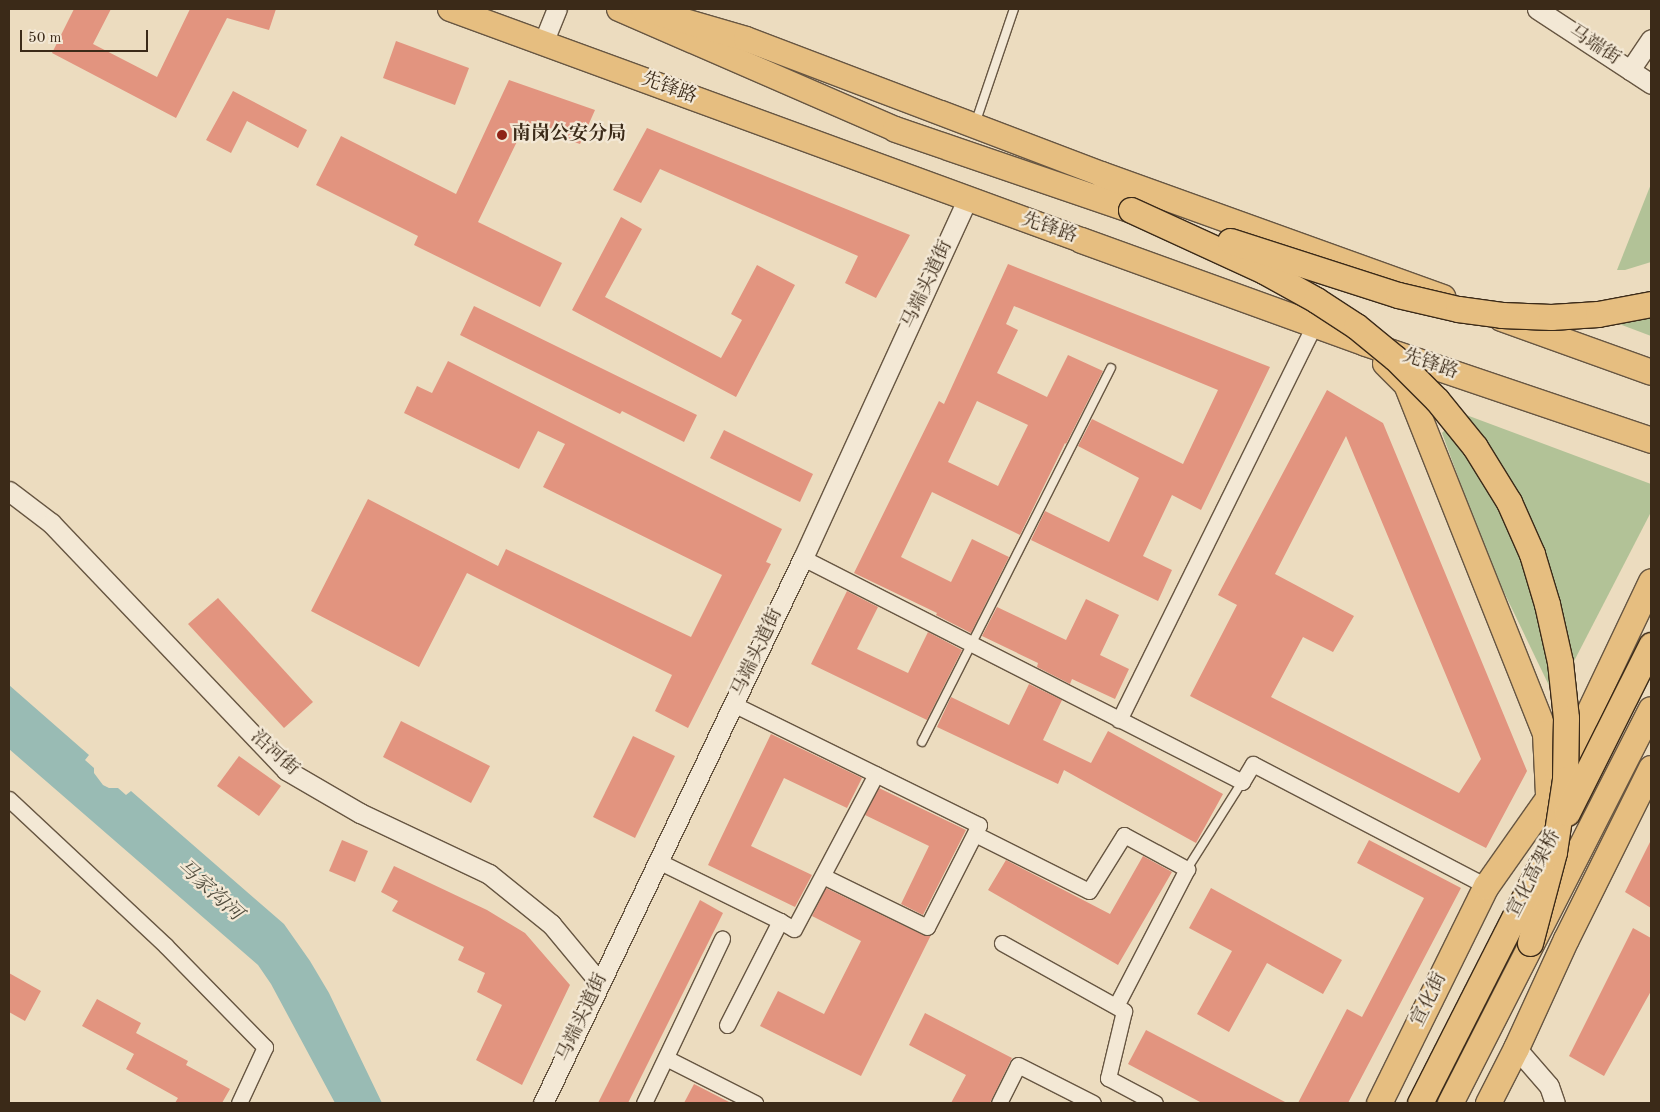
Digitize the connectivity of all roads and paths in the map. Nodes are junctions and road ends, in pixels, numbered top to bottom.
1 (450, 9) edge
2 (557, 9) edge
3 (619, 9) edge
4 (643, 9) edge
5 (1014, 9) edge
6 (1537, 9) edge
7 (1651, 39) edge
8 (543, 43) junction
9 (1630, 70) junction
10 (1651, 84) edge
11 (974, 126) junction
12 (895, 129) joint
13 (1101, 174) joint
14 (967, 200) junction
15 (1130, 210) junction
16 (1081, 240) joint
17 (1651, 304) edge
18 (1314, 325) junction
19 (1365, 343) junction
20 (1111, 368) dead end
21 (1651, 372) edge
22 (1651, 440) edge
23 (9, 491) edge
24 (803, 558) junction
25 (1651, 581) edge
26 (971, 644) junction
27 (1651, 646) edge
28 (733, 704) junction
29 (1651, 708) edge
30 (1119, 720) junction
31 (922, 742) dead end
32 (1651, 768) edge
33 (876, 774) junction
34 (1242, 782) junction
35 (1548, 798) junction
36 (9, 799) edge
37 (975, 834) junction
38 (658, 862) junction
39 (1187, 869) junction
40 (823, 876) junction
41 (1483, 891) junction
42 (780, 922) junction
43 (722, 939) dead end
44 (1530, 943) junction
45 (1002, 944) dead end
46 (600, 983) junction
47 (1116, 1006) junction
48 (727, 1025) dead end
49 (1516, 1048) junction
50 (666, 1058) junction
51 (1492, 1101) edge
52 (239, 1103) edge
53 (543, 1103) edge
54 (644, 1103) edge
55 (755, 1103) edge
56 (999, 1103) edge
57 (1093, 1103) edge
58 (1155, 1103) edge
59 (1379, 1103) edge
60 (1420, 1103) edge
61 (1450, 1103) edge
62 (1555, 1103) edge

1 - 8 main road, 先锋路
2 - 8 street
3 - 12 main road
4 - 11 main road
5 - 11 lane
6 - 9 street, 马端街
7 - 9 street
8 - 14 main road, 先锋路
9 - 10 street, 马端街
11 - 13 main road
12 - 15 highway
13 - 21 highway
14 - 16 main road, 先锋路
14 - 24 street, 马端头道街
15 - 17 highway, bridge
15 - 44 highway, bridge
16 - 18 highway, 先锋路
18 - 19 highway, 先锋路
18 - 30 street
19 - 22 highway, 先锋路
19 - 35 highway
20 - 26 lane
23 - 46 street, 沿河街
24 - 26 street
24 - 28 street, 马端头道街
25 - 35 highway, 宣化街
26 - 30 street
26 - 31 lane
27 - 60 highway, 宣化高架桥, bridge
28 - 33 street
28 - 38 street, 马端头道街
29 - 44 highway, 宣化高架桥, bridge
30 - 34 street
32 - 49 highway
33 - 37 street
33 - 40 street
34 - 39 lane
34 - 41 street
35 - 41 highway, 宣化街
36 - 52 street
37 - 39 street
37 - 40 street
38 - 42 street
38 - 46 street, 马端头道街
39 - 47 street
40 - 42 street
41 - 59 highway, 宣化街
42 - 48 street
43 - 50 street
44 - 61 highway, 宣化高架桥
45 - 47 street
46 - 53 street, 马端头道街
47 - 58 street
49 - 51 highway
49 - 62 street
50 - 54 street
50 - 55 street
56 - 57 street

